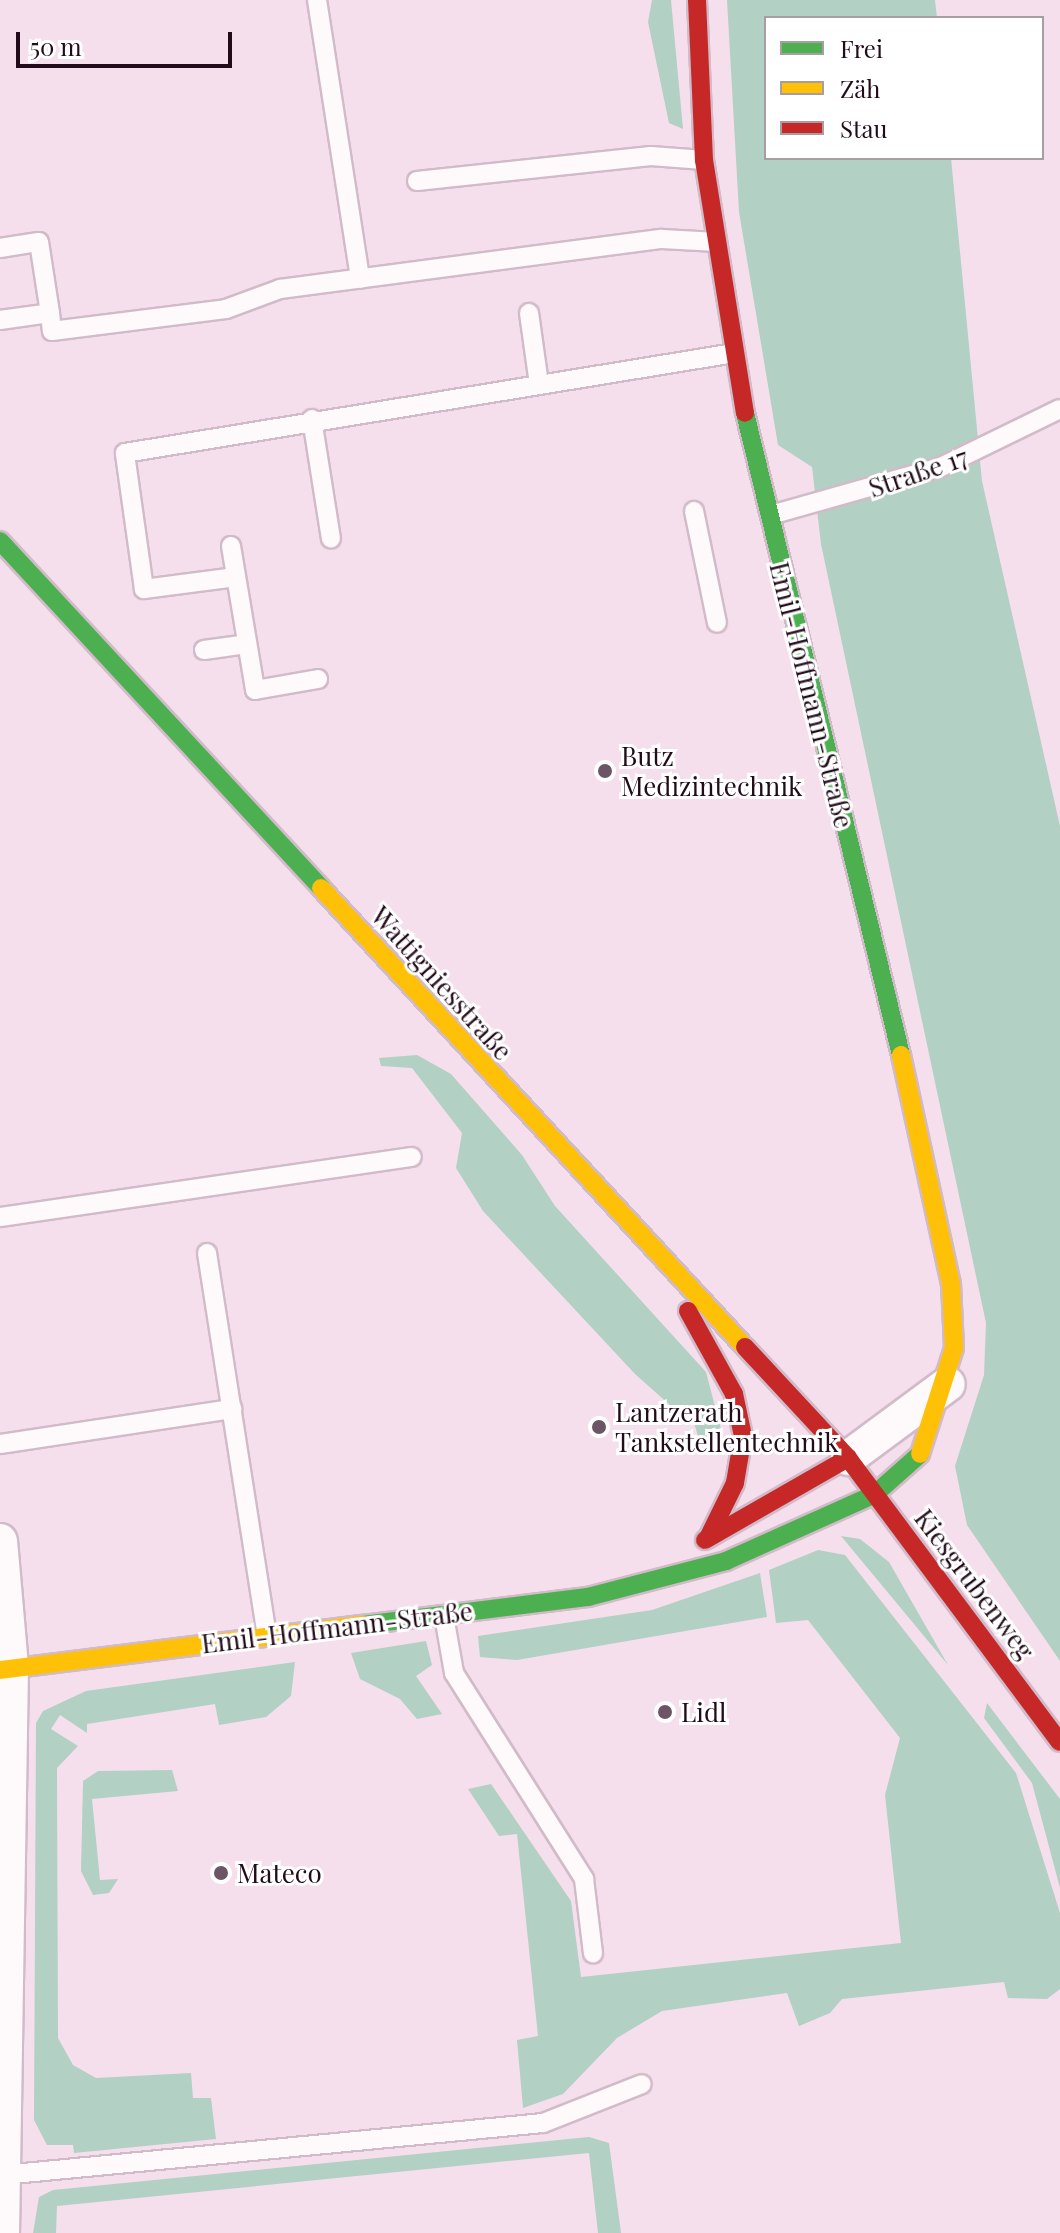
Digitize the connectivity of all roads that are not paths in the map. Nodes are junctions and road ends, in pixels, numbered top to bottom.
1 (317, 0) edge
2 (697, 0) edge
3 (704, 160) junction
4 (417, 181) dead end
5 (717, 242) junction
6 (0, 248) edge
7 (360, 279) junction
8 (50, 313) junction
9 (529, 313) dead end
10 (0, 320) edge
11 (734, 353) junction
12 (539, 384) junction
13 (1060, 409) edge
14 (312, 419) junction
15 (694, 511) dead end
16 (768, 516) junction
17 (331, 539) dead end
18 (0, 541) edge
19 (231, 546) dead end
20 (236, 577) junction
21 (717, 623) dead end
22 (247, 644) junction
23 (204, 650) dead end
24 (318, 679) dead end
25 (412, 1157) dead end
26 (0, 1217) edge
27 (640, 1234) junction
28 (207, 1253) dead end
29 (948, 1384) junction
30 (232, 1409) junction
31 (0, 1444) edge
32 (848, 1458) junction
33 (875, 1494) junction
34 (709, 1536) junction
35 (0, 1541) edge
36 (670, 1572) junction
37 (443, 1613) junction
38 (267, 1634) junction
39 (5, 1669) edge
40 (5, 1739) edge
41 (1060, 1742) edge
42 (3, 1906) edge
43 (593, 1953) dead end
44 (2, 2074) edge
45 (642, 2084) dead end
46 (3, 2175) junction
47 (2, 2233) edge

1 - 7 lane
2 - 3 street, Emil-Hoffmann-Straße
3 - 4 lane
3 - 5 street, Emil-Hoffmann-Straße
5 - 7 lane
5 - 11 street, Emil-Hoffmann-Straße
6 - 8 lane
7 - 8 lane
8 - 10 lane
9 - 12 lane
11 - 12 lane
11 - 16 street, Emil-Hoffmann-Straße
12 - 14 lane
13 - 16 lane, Straße 17
14 - 17 lane
14 - 20 lane
15 - 21 lane
16 - 29 street, Emil-Hoffmann-Straße
18 - 27 street, Wattigniesstraße
19 - 20 lane
20 - 22 lane
22 - 23 lane
22 - 24 lane
25 - 26 lane
27 - 32 street, Wattigniesstraße
27 - 34 street
28 - 30 lane
29 - 32 street, Emil-Hoffmann-Straße
29 - 33 street, Emil-Hoffmann-Straße
30 - 31 lane
30 - 38 lane
32 - 33 street, Kiesgrubenweg
32 - 34 street, Emil-Hoffmann-Straße
33 - 36 street, Emil-Hoffmann-Straße
33 - 41 street, Kiesgrubenweg
34 - 36 street, Emil-Hoffmann-Straße
35 - 39 street
36 - 37 street, Emil-Hoffmann-Straße
37 - 38 street, Emil-Hoffmann-Straße
37 - 43 lane
38 - 39 street, Emil-Hoffmann-Straße
39 - 40 street
40 - 42 street
42 - 44 street
44 - 46 street
45 - 46 lane
46 - 47 street

